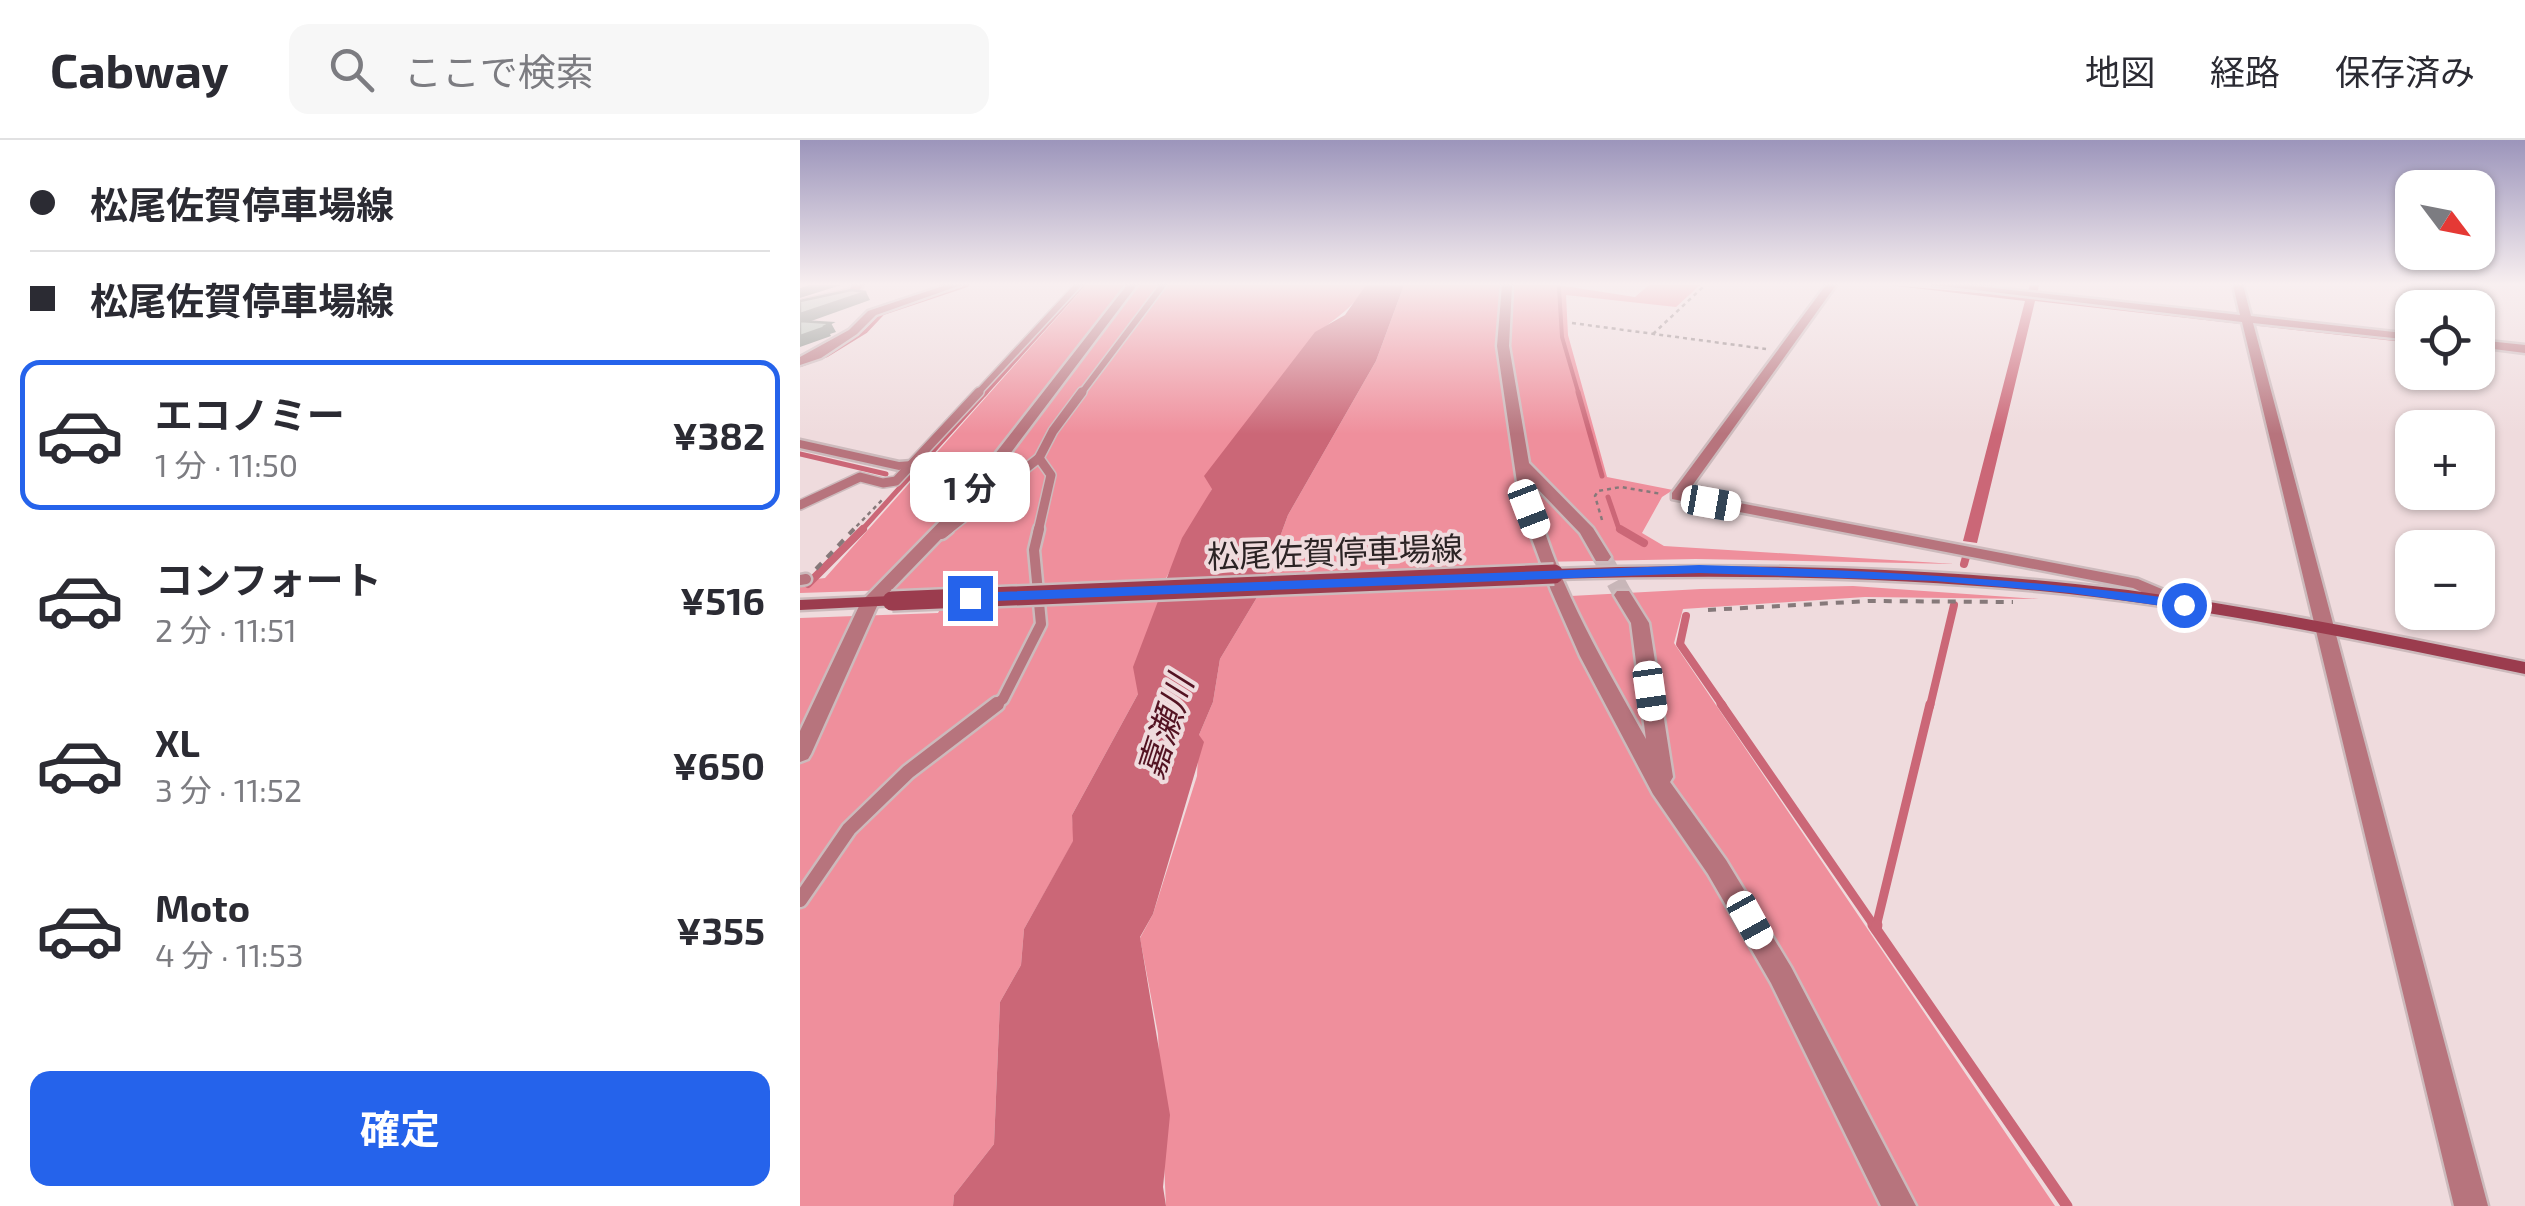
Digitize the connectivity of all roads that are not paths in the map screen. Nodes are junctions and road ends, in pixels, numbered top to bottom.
1 (847, 335) edge
2 (1032, 335) edge
3 (1094, 335) edge
4 (1126, 335) edge
5 (1504, 335) edge
6 (1795, 335) edge
7 (2250, 335) edge
8 (2495, 346) edge
9 (2525, 349) edge
10 (800, 361) edge
11 (800, 444) edge
12 (1039, 458) junction
13 (912, 466) junction
14 (1524, 466) junction
15 (800, 506) edge
16 (920, 546) junction
17 (1602, 557) tunnel mouth
18 (1554, 574) junction
19 (1624, 594) tunnel mouth
20 (881, 601) junction
21 (800, 605) edge
22 (2184, 605) junction
23 (2324, 627) junction
24 (2525, 668) edge
25 (800, 754) edge
26 (1664, 794) junction
27 (800, 900) edge
28 (1898, 1206) edge
29 (2471, 1206) edge

1 - 10 street
2 - 13 lane
3 - 16 street
4 - 12 lane
5 - 14 street
6 - 22 street
7 - 23 street
8 - 9 street
11 - 13 street
12 - 16 lane
12 - 27 lane
13 - 15 lane
14 - 17 street
14 - 18 street
16 - 20 street
18 - 20 main road, 松尾佐賀停車場線, bridge
18 - 22 main road, 松尾佐賀停車場線
18 - 26 street
19 - 26 street
20 - 21 main road, 松尾佐賀停車場線
20 - 25 street
22 - 23 main road, 松尾佐賀停車場線
23 - 24 main road, 松尾佐賀停車場線
23 - 29 street
26 - 28 street

